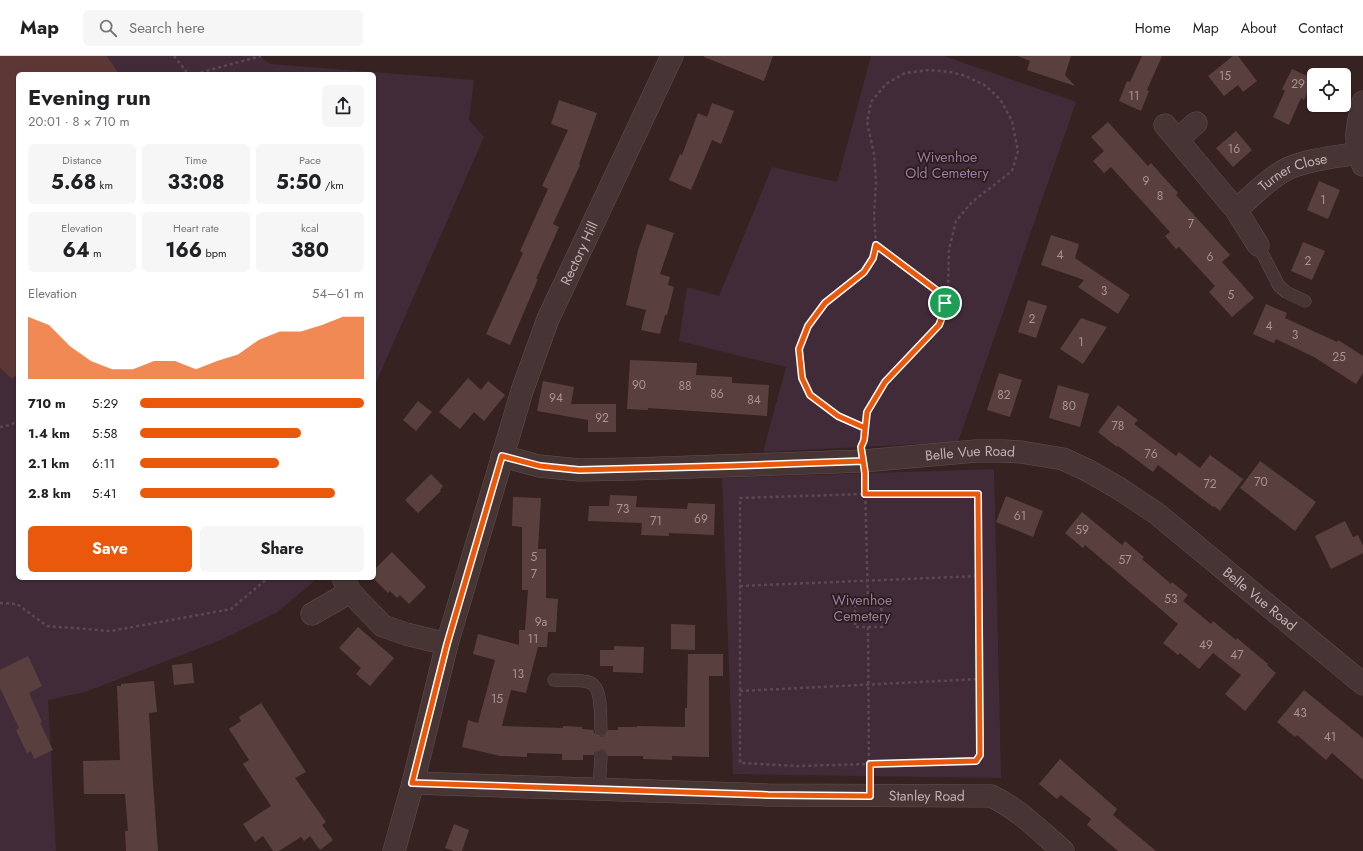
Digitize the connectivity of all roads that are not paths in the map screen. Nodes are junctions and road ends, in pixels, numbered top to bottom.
1 (672, 56) edge
2 (1363, 102) edge
3 (1196, 123) dead end
4 (1361, 159) edge
5 (1236, 210) junction
6 (1258, 245) joint
7 (1305, 301) dead end
8 (502, 456) junction
9 (346, 585) edge
10 (312, 614) dead end
11 (447, 644) junction
12 (554, 680) dead end
13 (1363, 684) edge
14 (601, 730) dead end
15 (600, 756) dead end
16 (412, 783) junction
17 (598, 789) junction
18 (394, 851) edge
19 (1063, 851) edge

1 - 8 street, Rectory Hill
2 - 4 street
3 - 5 street
4 - 5 street, Turner Close
5 - 6 street
6 - 7 lane
8 - 11 street, Rectory Hill
8 - 13 street, Belle Vue Road
9 - 10 street
9 - 11 street
11 - 16 street, Rectory Hill
12 - 14 lane
15 - 17 lane
16 - 17 street, Stanley Road
16 - 18 street, Rectory Hill
17 - 19 street, Stanley Road

